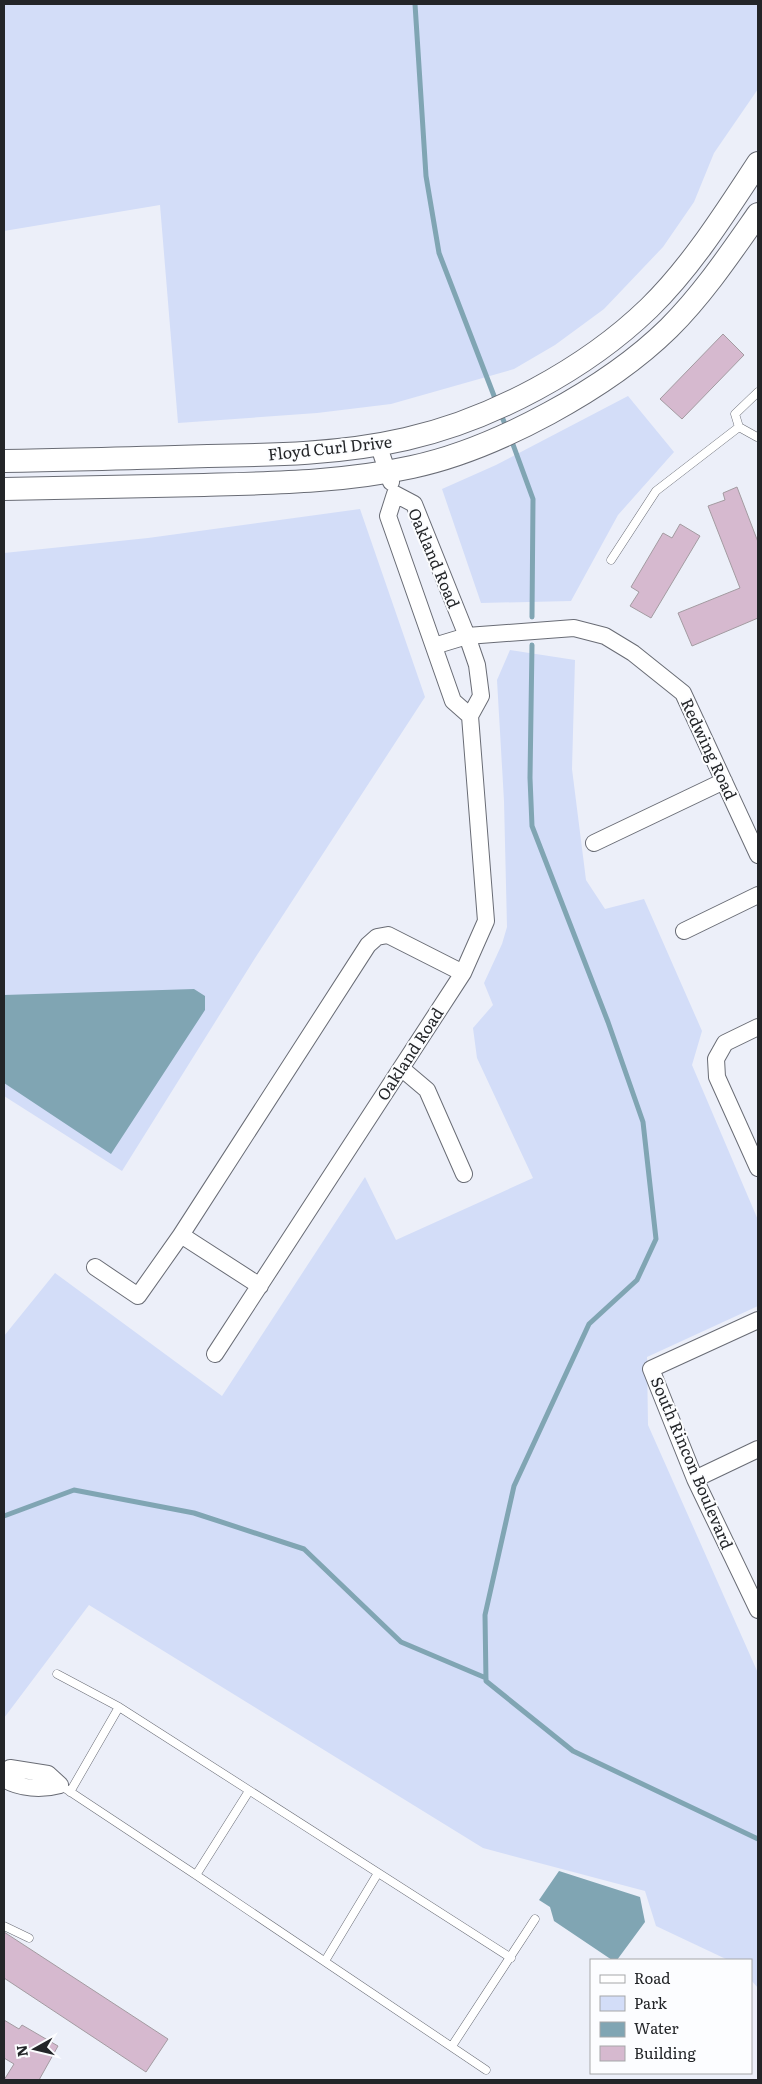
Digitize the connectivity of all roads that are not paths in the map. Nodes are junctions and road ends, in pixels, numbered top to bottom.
1 (758, 163) edge
2 (758, 214) edge
3 (758, 392) edge
4 (739, 427) junction
5 (758, 438) edge
6 (378, 444) junction
7 (4, 461) edge
8 (387, 472) junction
9 (4, 490) edge
10 (395, 494) junction
11 (611, 560) dead end
12 (467, 636) junction
13 (434, 646) junction
14 (470, 716) junction
15 (724, 781) junction
16 (594, 843) dead end
17 (758, 855) edge
18 (758, 895) edge
19 (684, 931) dead end
20 (463, 973) junction
21 (758, 1027) edge
22 (401, 1068) junction
23 (758, 1168) edge
24 (464, 1174) dead end
25 (181, 1236) junction
26 (95, 1267) dead end
27 (260, 1286) junction
28 (758, 1320) edge
29 (215, 1354) dead end
30 (758, 1449) edge
31 (695, 1479) junction
32 (752, 1583) edge
33 (758, 1610) edge
34 (57, 1674) dead end
35 (119, 1707) junction
36 (4, 1773) edge
37 (4, 1779) edge
38 (65, 1789) junction
39 (250, 1791) junction
40 (378, 1873) junction
41 (196, 1874) junction
42 (536, 1919) dead end
43 (4, 1926) edge
44 (29, 1938) dead end
45 (510, 1958) junction
46 (325, 1961) junction
47 (452, 2046) junction
48 (486, 2070) dead end

1 - 6 street, Floyd Curl Drive
2 - 8 street, Floyd Curl Drive
3 - 4 lane
4 - 5 lane
4 - 11 lane
6 - 7 street, Floyd Curl Drive
6 - 8 street
8 - 9 street, Floyd Curl Drive
8 - 10 street
10 - 12 street, Oakland Road
10 - 13 street, Oakland Road
12 - 13 street, Redwing Road
12 - 14 street, Oakland Road
12 - 15 street, Redwing Road
13 - 14 street, Oakland Road
14 - 20 street, Oakland Road
15 - 16 street
15 - 17 street, Redwing Road
18 - 19 street
20 - 22 street, Oakland Road
20 - 25 street
21 - 23 street
22 - 24 street
22 - 27 street, Oakland Road
25 - 26 street
25 - 27 street
27 - 29 street, Oakland Road
28 - 31 street, South Rincon Boulevard
30 - 31 street
31 - 32 street, South Rincon Boulevard
32 - 33 street, South Rincon Boulevard
34 - 35 lane
35 - 38 lane
35 - 39 lane
36 - 38 street
37 - 38 street
38 - 41 lane
39 - 40 lane
39 - 41 lane
40 - 45 lane
40 - 46 lane
41 - 46 lane
42 - 45 lane
43 - 44 lane
45 - 47 lane
46 - 47 lane
47 - 48 lane

